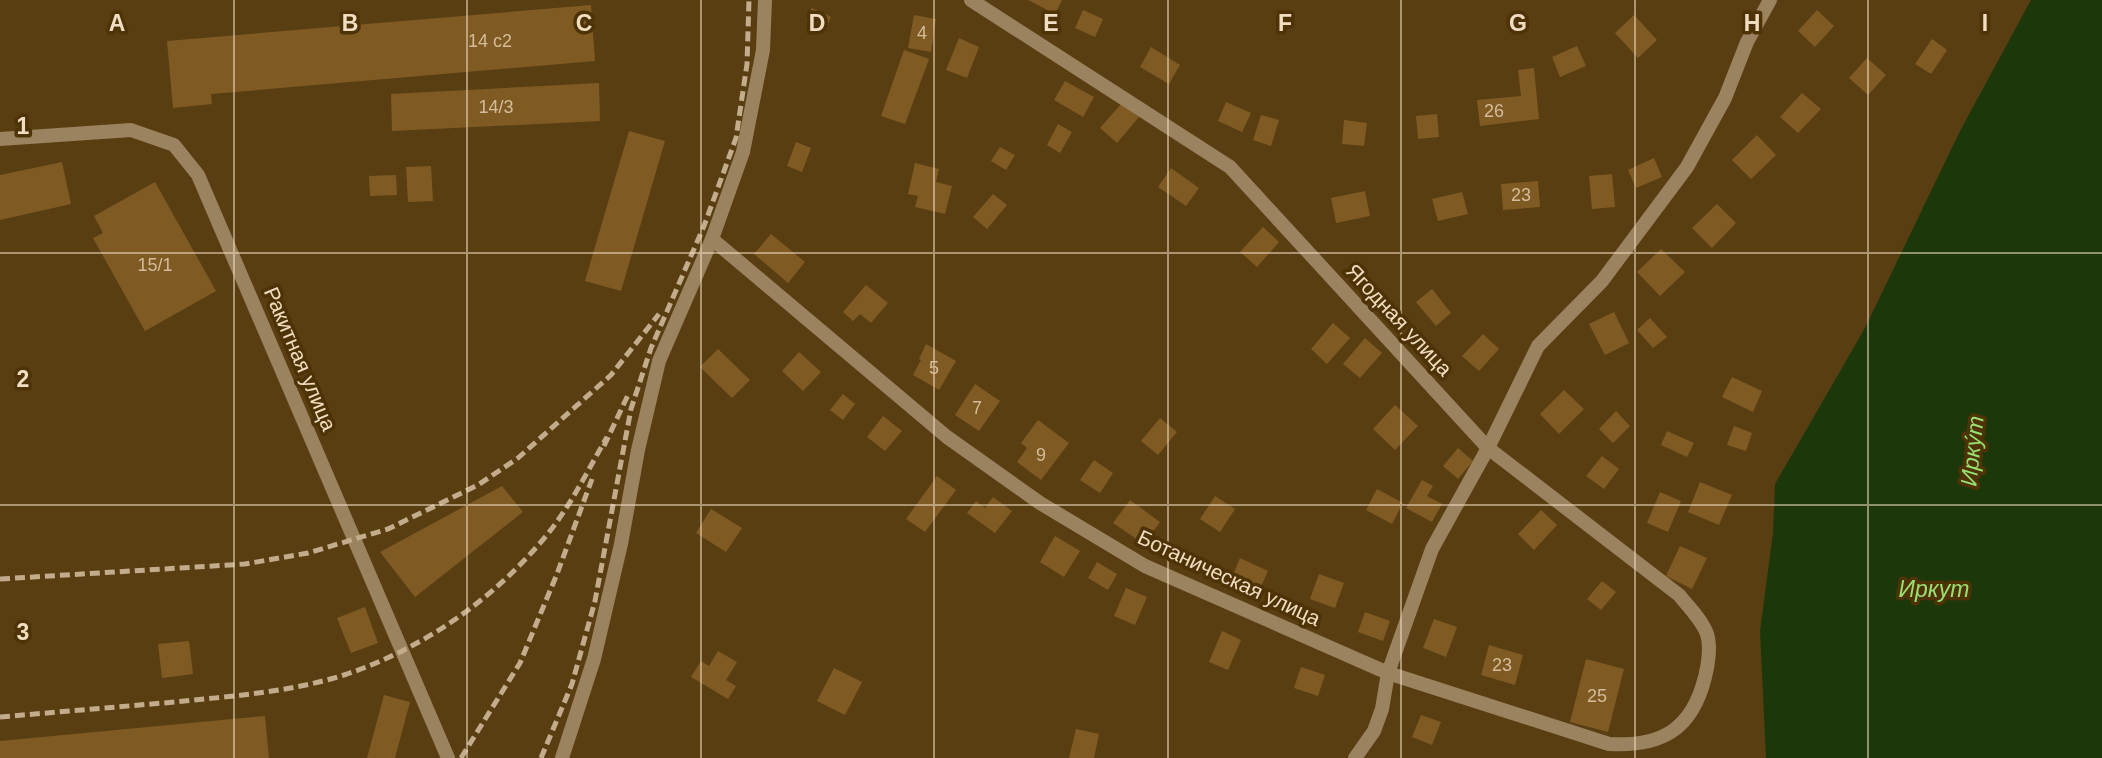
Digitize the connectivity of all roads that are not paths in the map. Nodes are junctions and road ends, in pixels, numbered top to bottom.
1 (765, 0) edge
2 (971, 0) edge
3 (1770, 0) edge
4 (0, 139) edge
5 (712, 239) junction
6 (1488, 448) junction
7 (1388, 673) junction
8 (1686, 721) joint
9 (448, 758) edge
10 (562, 758) edge
11 (1355, 758) edge

1 - 5 street
2 - 6 street, Ягодная улица
3 - 6 street
4 - 9 street, Ракитная улица
5 - 7 street, Ботаническая улица
5 - 10 street
6 - 7 street
6 - 8 street, Ягодная улица
7 - 8 street, Ботаническая улица
7 - 11 street

